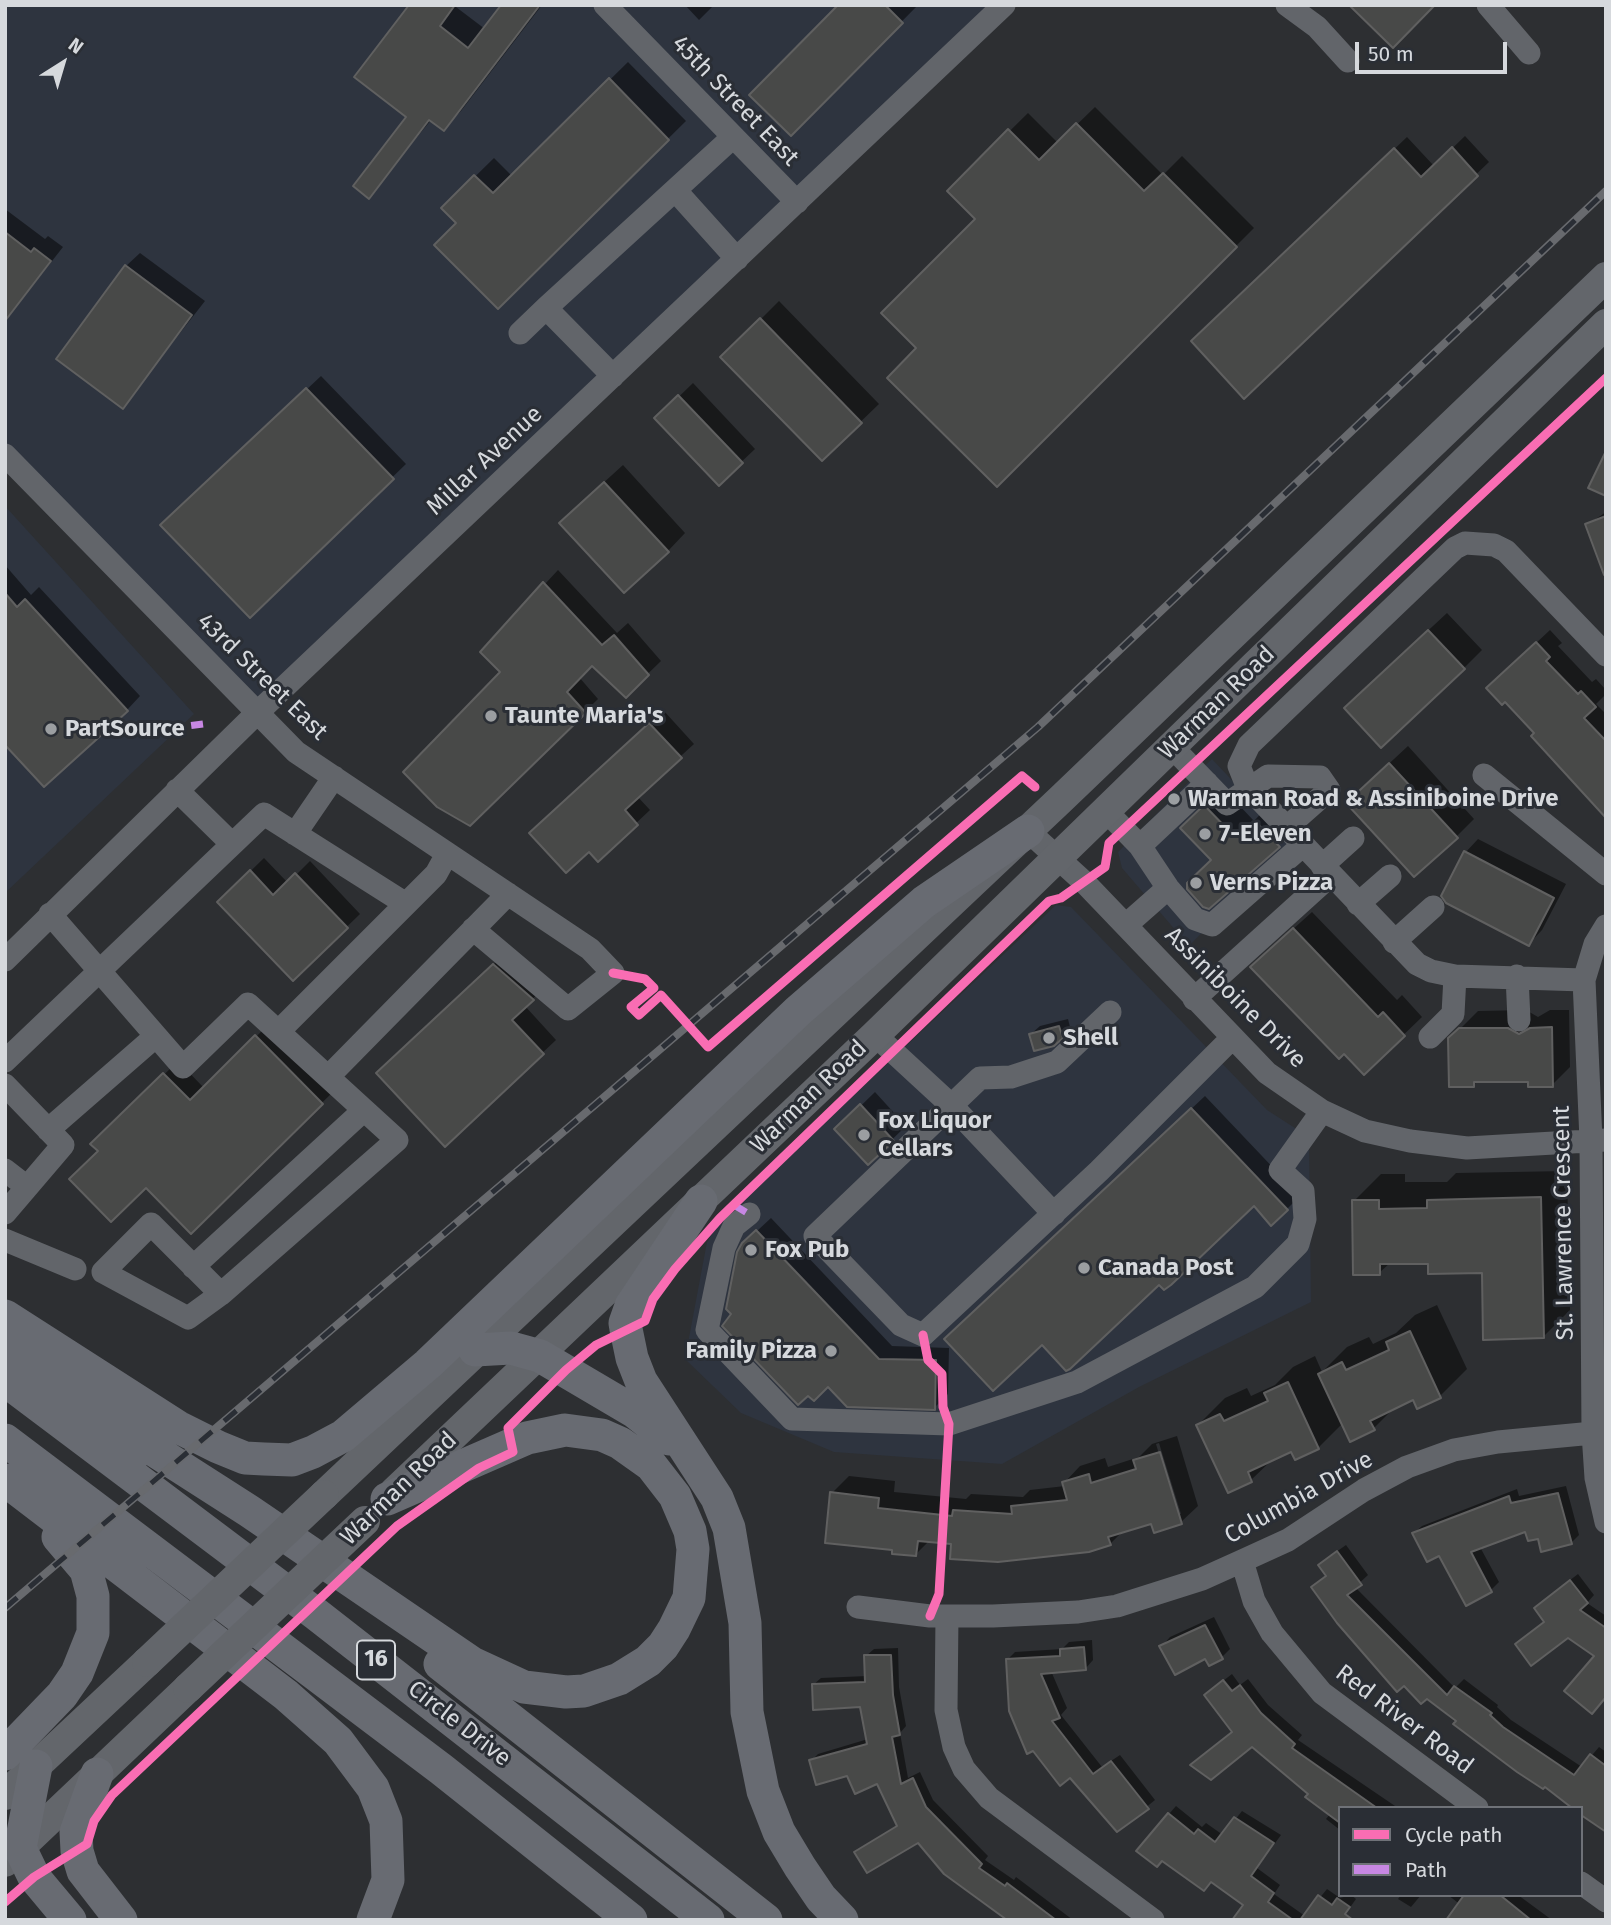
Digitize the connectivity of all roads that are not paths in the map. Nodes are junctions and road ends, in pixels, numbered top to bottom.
1 (606, 5) edge
2 (1004, 5) edge
3 (1287, 5) edge
4 (1488, 5) edge
5 (1529, 52) dead end
6 (1348, 61) dead end
7 (733, 136) junction
8 (675, 190) junction
9 (797, 202) junction
10 (737, 259) junction
11 (1606, 277) edge
12 (546, 308) junction
13 (1606, 324) edge
14 (520, 333) dead end
15 (613, 376) junction
16 (5, 455) edge
17 (1606, 655) edge
18 (257, 713) junction
19 (1172, 747) junction
20 (1484, 775) dead end
21 (334, 778) junction
22 (1207, 783) junction
23 (1249, 789) junction
24 (177, 790) junction
25 (1106, 811) junction
26 (1286, 828) junction
27 (1028, 831) junction
28 (295, 834) junction
29 (1353, 838) dead end
30 (232, 844) junction
31 (1303, 845) junction
32 (1140, 846) junction
33 (447, 854) junction
34 (1057, 857) junction
35 (1326, 870) junction
36 (1606, 874) edge
37 (1390, 876) dead end
38 (1168, 888) junction
39 (508, 894) junction
40 (406, 904) junction
41 (1358, 904) junction
42 (1433, 907) dead end
43 (50, 914) junction
44 (1126, 925) junction
45 (1606, 926) edge
46 (473, 929) junction
47 (1394, 942) junction
48 (5, 960) edge
49 (100, 970) junction
50 (1455, 976) junction
51 (1517, 976) junction
52 (1584, 980) junction
53 (1194, 999) junction
54 (1110, 1012) dead end
55 (1519, 1020) dead end
56 (279, 1031) junction
57 (875, 1035) junction
58 (156, 1036) junction
59 (1430, 1037) dead end
60 (1231, 1039) junction
61 (5, 1061) edge
62 (328, 1077) junction
63 (5, 1085) edge
64 (952, 1106) junction
65 (364, 1110) junction
66 (1322, 1111) junction
67 (48, 1130) junction
68 (1598, 1140) edge
69 (5, 1170) edge
70 (27, 1187) junction
71 (701, 1201) junction
72 (5, 1213) edge
73 (749, 1214) dead end
74 (1054, 1214) junction
75 (5, 1240) edge
76 (193, 1266) junction
77 (75, 1269) dead end
78 (221, 1294) junction
79 (5, 1316) edge
80 (5, 1343) edge
81 (475, 1350) junction
82 (540, 1356) junction
83 (5, 1380) edge
84 (1593, 1433) junction
85 (132, 1436) junction
86 (5, 1440) edge
87 (701, 1471) junction
88 (5, 1481) edge
89 (376, 1510) junction
90 (1606, 1522) edge
91 (1242, 1562) junction
92 (858, 1607) dead end
93 (947, 1616) junction
94 (5, 1754) edge
95 (36, 1766) junction
96 (97, 1774) junction
97 (5, 1795) edge
98 (1474, 1806) edge
99 (12, 1855) edge
100 (1583, 1884) edge
101 (1606, 1901) edge
102 (70, 1920) edge
103 (121, 1920) edge
104 (373, 1920) edge
105 (631, 1920) edge
106 (708, 1920) edge
107 (766, 1920) edge
108 (842, 1920) edge
109 (1153, 1920) edge

1 - 7 street, 45th Street East
2 - 9 street, Millar Avenue
3 - 6 street
4 - 5 street
7 - 8 street
7 - 9 street, 45th Street East
8 - 10 street
8 - 12 street
9 - 10 street, Millar Avenue
10 - 15 street, Millar Avenue
11 - 27 main road, Warman Road
12 - 14 street
12 - 15 street
13 - 19 main road, Warman Road
15 - 18 street, Millar Avenue
16 - 18 street, 43rd Street East
17 - 23 street
18 - 21 street, 43rd Street East
18 - 24 street, Millar Avenue
19 - 22 street
19 - 25 main road, Warman Road
20 - 36 street
21 - 28 street
21 - 33 street, 43rd Street East
22 - 23 street
22 - 32 street
23 - 26 street
23 - 26 street
24 - 30 street
24 - 43 street, Millar Avenue
25 - 32 street
25 - 34 main road, Warman Road
26 - 31 street
27 - 34 street, Assiniboine Drive
27 - 79 highway
27 - 81 main road, Warman Road
28 - 30 street
28 - 40 street
29 - 35 street
30 - 49 street
31 - 35 street
31 - 38 street
32 - 38 street
33 - 39 street, 43rd Street East
33 - 40 street
34 - 44 street, Assiniboine Drive
34 - 57 main road, Warman Road
35 - 41 street
35 - 53 street
37 - 41 street
38 - 44 street
39 - 46 street
39 - 46 street, 43rd Street East
40 - 56 street
41 - 47 street
42 - 47 street
43 - 48 street, Millar Avenue
43 - 49 street
44 - 53 street, Assiniboine Drive
45 - 52 street, St. Lawrence Crescent
46 - 62 street
47 - 50 street
49 - 58 street
49 - 61 street
50 - 51 street
50 - 59 street
51 - 52 street
51 - 55 street
52 - 68 street, St. Lawrence Crescent
53 - 60 street, Assiniboine Drive
54 - 64 street
56 - 58 street
56 - 62 street
57 - 64 street
57 - 71 main road, Warman Road
58 - 67 street
60 - 66 street, Assiniboine Drive
60 - 74 street
62 - 65 street
63 - 67 street
64 - 74 street
64 - 74 street
65 - 76 street
65 - 78 street
66 - 68 street, Assiniboine Drive
66 - 73 street
67 - 70 street
68 - 84 street, St. Lawrence Crescent
69 - 70 street
70 - 72 street
71 - 82 main road, Warman Road
71 - 87 highway
75 - 77 street
76 - 78 street
76 - 78 street
80 - 85 highway
81 - 82 highway
81 - 95 main road, Warman Road, bridge
82 - 87 highway
82 - 89 main road, Warman Road
83 - 106 highway, Circle Drive / 16
84 - 90 street, St. Lawrence Crescent
84 - 91 street, Columbia Drive
85 - 89 highway
85 - 107 highway
86 - 105 highway, Circle Drive / 16
87 - 108 highway
88 - 94 highway
88 - 104 highway
89 - 96 main road, Warman Road, bridge
91 - 93 street, Columbia Drive
91 - 98 street, Red River Road
92 - 93 street, Columbia Drive
93 - 109 street
95 - 97 main road, Warman Road
95 - 99 highway
96 - 99 main road, Warman Road
96 - 103 highway
99 - 102 highway
100 - 101 street

